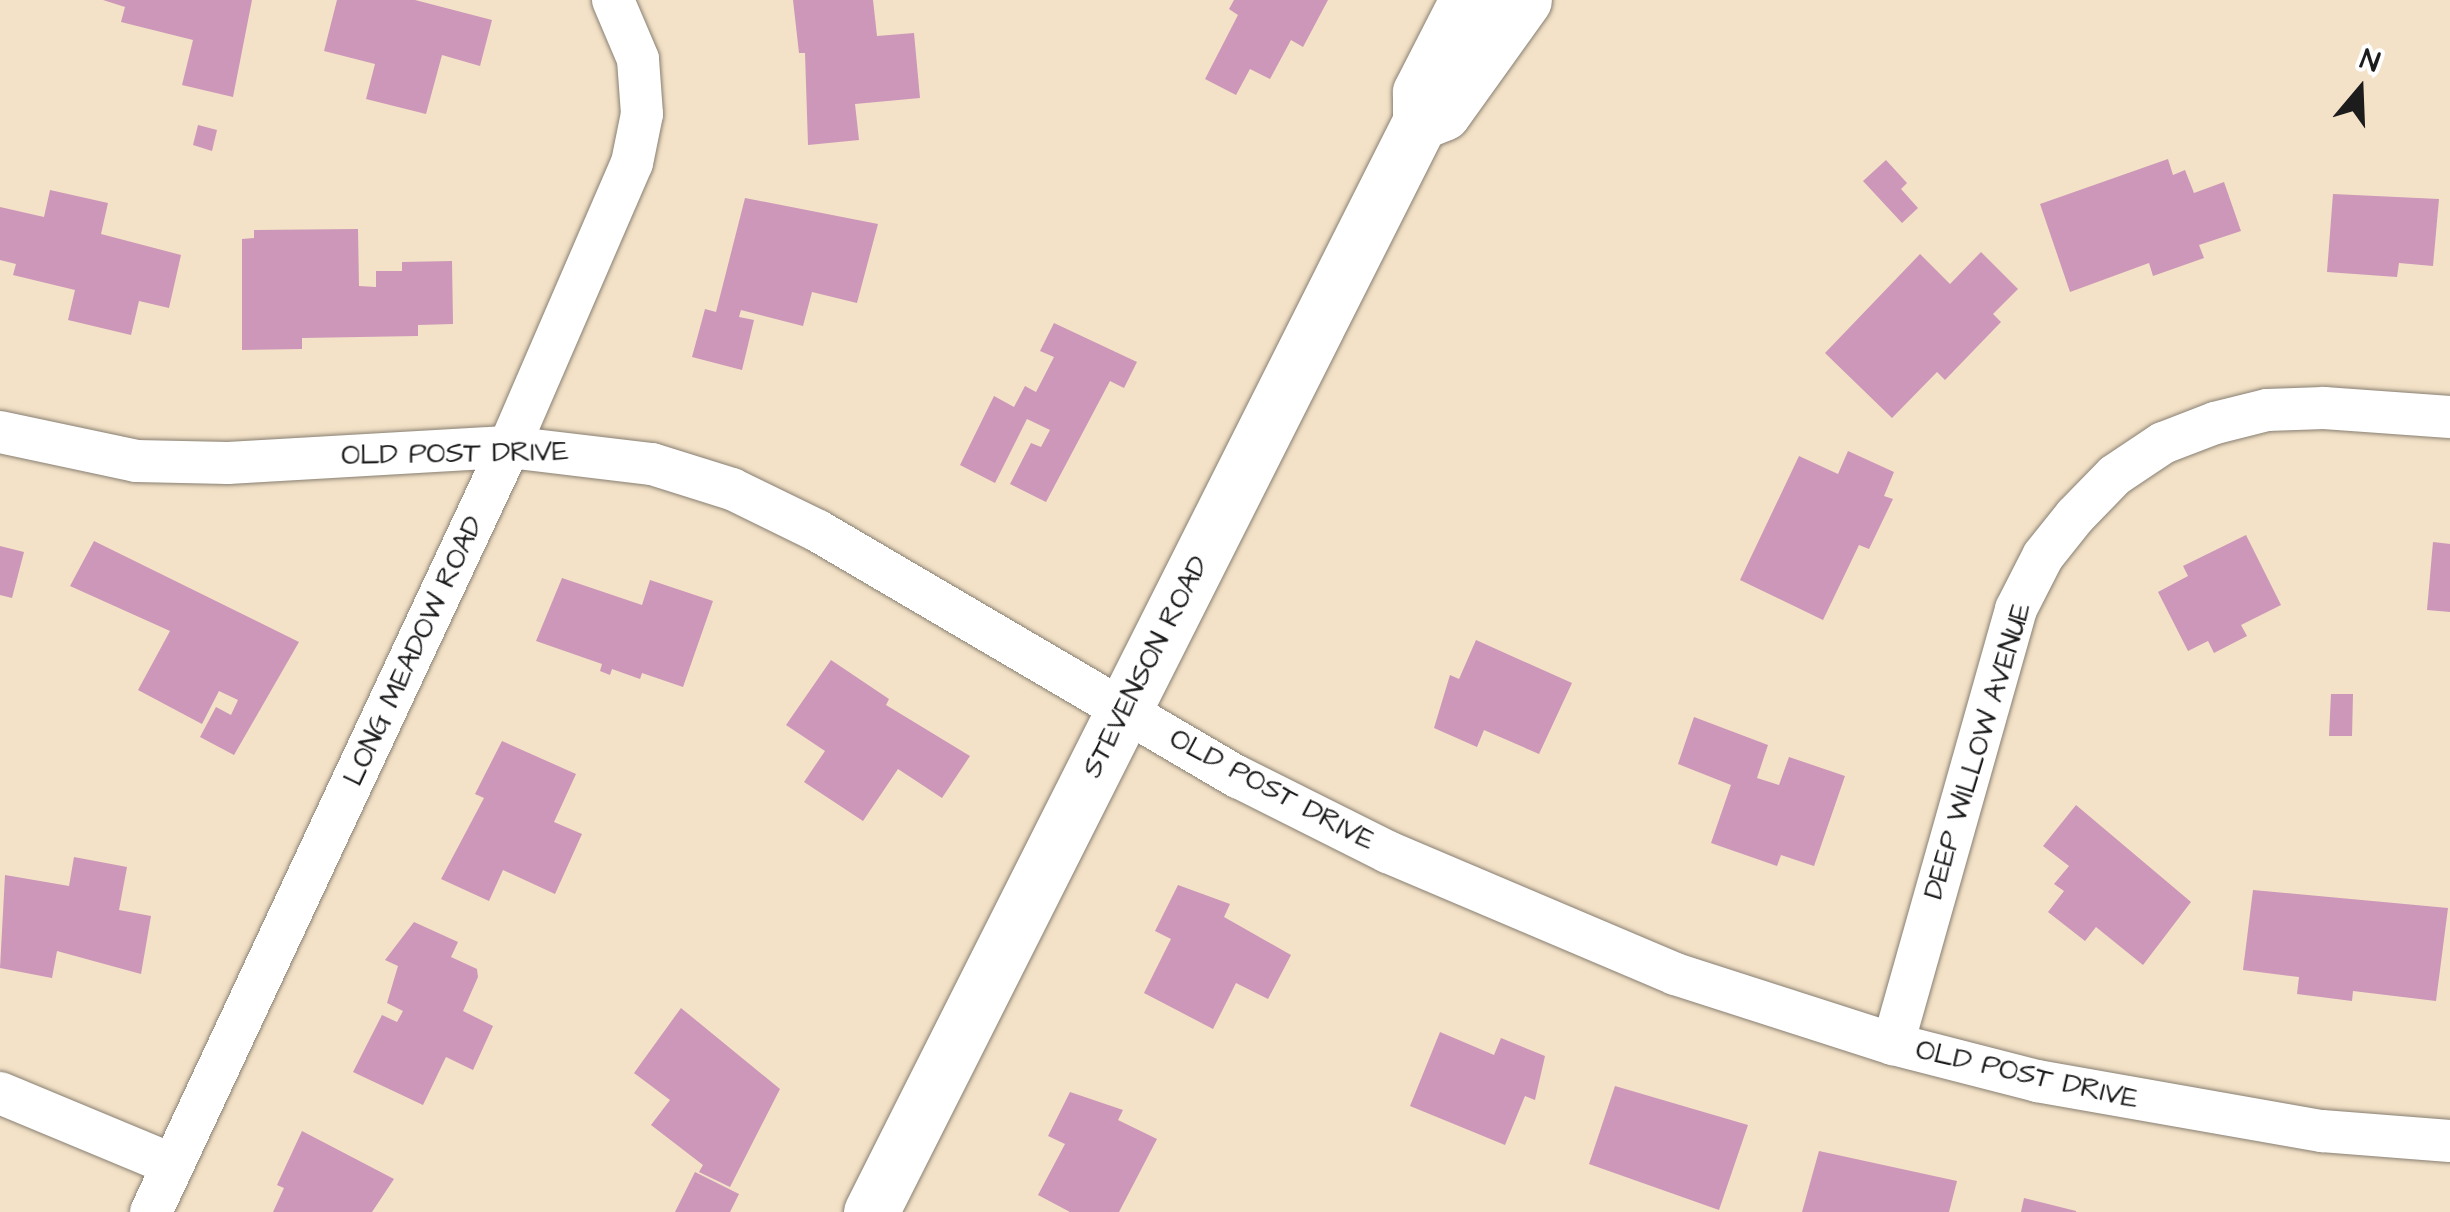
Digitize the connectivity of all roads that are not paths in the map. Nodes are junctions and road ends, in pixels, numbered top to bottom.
1 (1467, 0) edge
2 (1524, 0) edge
3 (619, 10) edge
4 (1420, 122) junction
5 (2450, 417) edge
6 (0, 432) edge
7 (509, 447) junction
8 (1124, 710) junction
9 (1893, 1044) junction
10 (0, 1093) edge
11 (2450, 1141) edge
12 (173, 1165) junction
13 (151, 1212) edge
14 (871, 1212) edge

1 - 4 main road, STEVENSON ROAD
2 - 4 main road, STEVENSON ROAD
3 - 7 street, LONG MEADOW ROAD
4 - 8 main road, STEVENSON ROAD
5 - 9 street, DEEP WILLOW AVENUE
6 - 7 street, OLD POST DRIVE
7 - 8 street, OLD POST DRIVE
7 - 12 street, LONG MEADOW ROAD
8 - 9 street, OLD POST DRIVE
8 - 14 main road, STEVENSON ROAD
9 - 11 street, OLD POST DRIVE
10 - 12 street
12 - 13 street, LONG MEADOW ROAD

